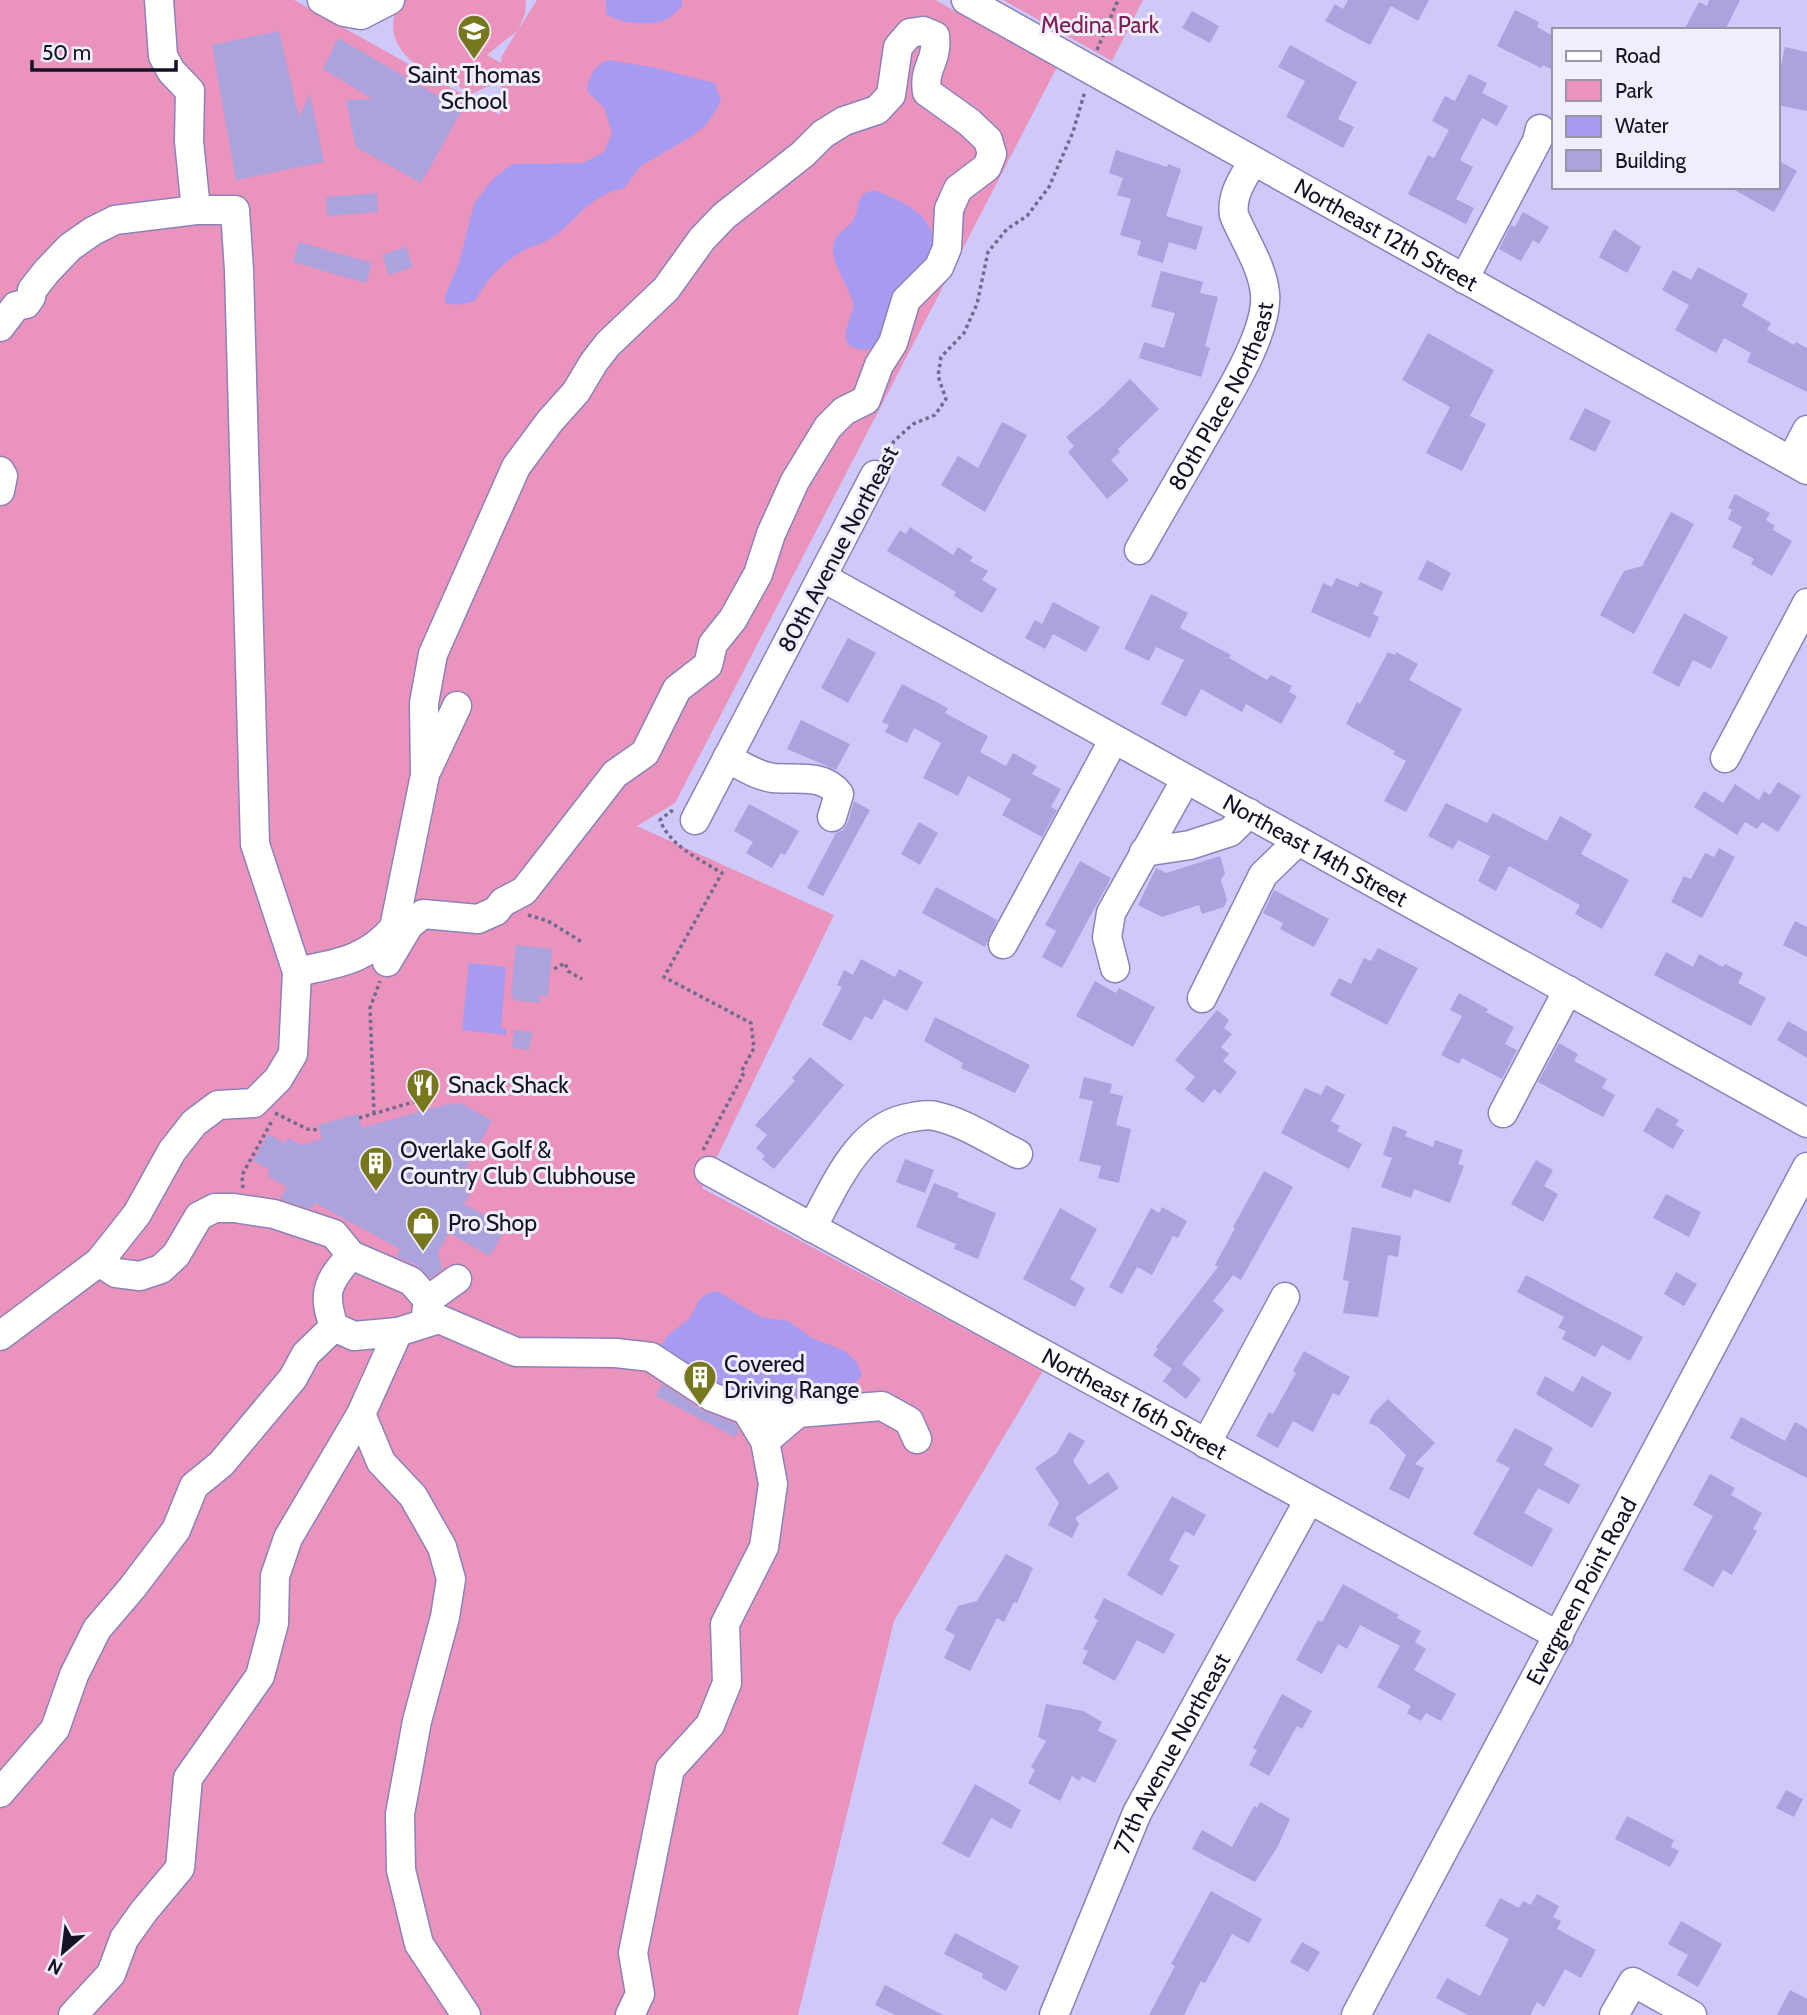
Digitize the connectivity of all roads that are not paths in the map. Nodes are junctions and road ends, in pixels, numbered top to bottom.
1 (159, 0) edge
2 (322, 0) edge
3 (390, 0) edge
4 (966, 0) edge
5 (1541, 129) dead end
6 (1253, 161) junction
7 (196, 210) junction
8 (1464, 279) junction
9 (0, 327) edge
10 (1807, 430) edge
11 (1799, 465) edge
12 (0, 471) edge
13 (875, 475) road end
14 (0, 491) edge
15 (1139, 550) dead end
16 (822, 577) junction
17 (1807, 603) edge
18 (457, 706) dead end
19 (1114, 739) junction
20 (727, 758) junction
21 (1725, 758) dead end
22 (425, 775) junction
23 (1186, 779) junction
24 (1249, 813) junction
25 (832, 817) dead end
26 (695, 820) road end
27 (1298, 841) junction
28 (1144, 852) junction
29 (1003, 944) dead end
30 (384, 952) junction
31 (1115, 968) dead end
32 (297, 972) junction
33 (1568, 990) junction
34 (1202, 998) dead end
35 (1503, 1113) dead end
36 (1807, 1123) edge
37 (1018, 1154) dead end
38 (706, 1161) road end
39 (1807, 1167) edge
40 (1800, 1198) edge
41 (812, 1228) junction
42 (351, 1255) junction
43 (99, 1262) junction
44 (457, 1279) dead end
45 (1285, 1297) dead end
46 (417, 1318) junction
47 (334, 1327) junction
48 (0, 1336) edge
49 (746, 1410) junction
50 (798, 1413) junction
51 (361, 1415) junction
52 (917, 1439) dead end
53 (765, 1441) junction
54 (1206, 1444) junction
55 (1309, 1500) junction
56 (1559, 1636) junction
57 (0, 1793) edge
58 (74, 2015) edge
59 (466, 2015) edge
60 (630, 2015) edge
61 (1054, 2015) edge
62 (1356, 2015) edge
63 (1614, 2015) edge
64 (1692, 2015) edge

1 - 7 street
2 - 3 street
4 - 6 street, Northeast 12th Street
5 - 8 street
6 - 8 street, Northeast 12th Street
6 - 15 street, 80th Place Northeast
7 - 9 street
7 - 32 street
8 - 11 street, Northeast 12th Street
10 - 11 street
12 - 14 street
13 - 16 street, 80th Avenue Northeast
16 - 19 street, Northeast 14th Street
16 - 20 street, 80th Avenue Northeast
17 - 21 street
18 - 22 street
19 - 23 street, Northeast 14th Street
19 - 29 street
20 - 25 street
20 - 26 street, 80th Avenue Northeast
22 - 30 street
22 - 30 street
23 - 24 street, Northeast 14th Street
23 - 28 street
24 - 27 street, Northeast 14th Street
24 - 28 street
27 - 33 street, Northeast 14th Street
27 - 34 street
28 - 31 street
30 - 32 street
32 - 43 street
33 - 35 street
33 - 36 street, Northeast 14th Street
37 - 41 street
38 - 41 street, Northeast 16th Street
39 - 40 street, Evergreen Point Road
40 - 56 street, Evergreen Point Road
41 - 54 street, Northeast 16th Street
42 - 43 street
42 - 46 street
42 - 47 street
43 - 48 street
44 - 46 street
45 - 54 street
46 - 47 street
46 - 49 street
46 - 51 street
47 - 57 street
49 - 50 street
49 - 53 street
50 - 52 street
50 - 53 street
51 - 58 street
51 - 59 street
53 - 60 street
54 - 55 street, Northeast 16th Street
55 - 56 street, Northeast 16th Street
55 - 61 street, 77th Avenue Northeast
56 - 62 street, Evergreen Point Road
63 - 64 street

